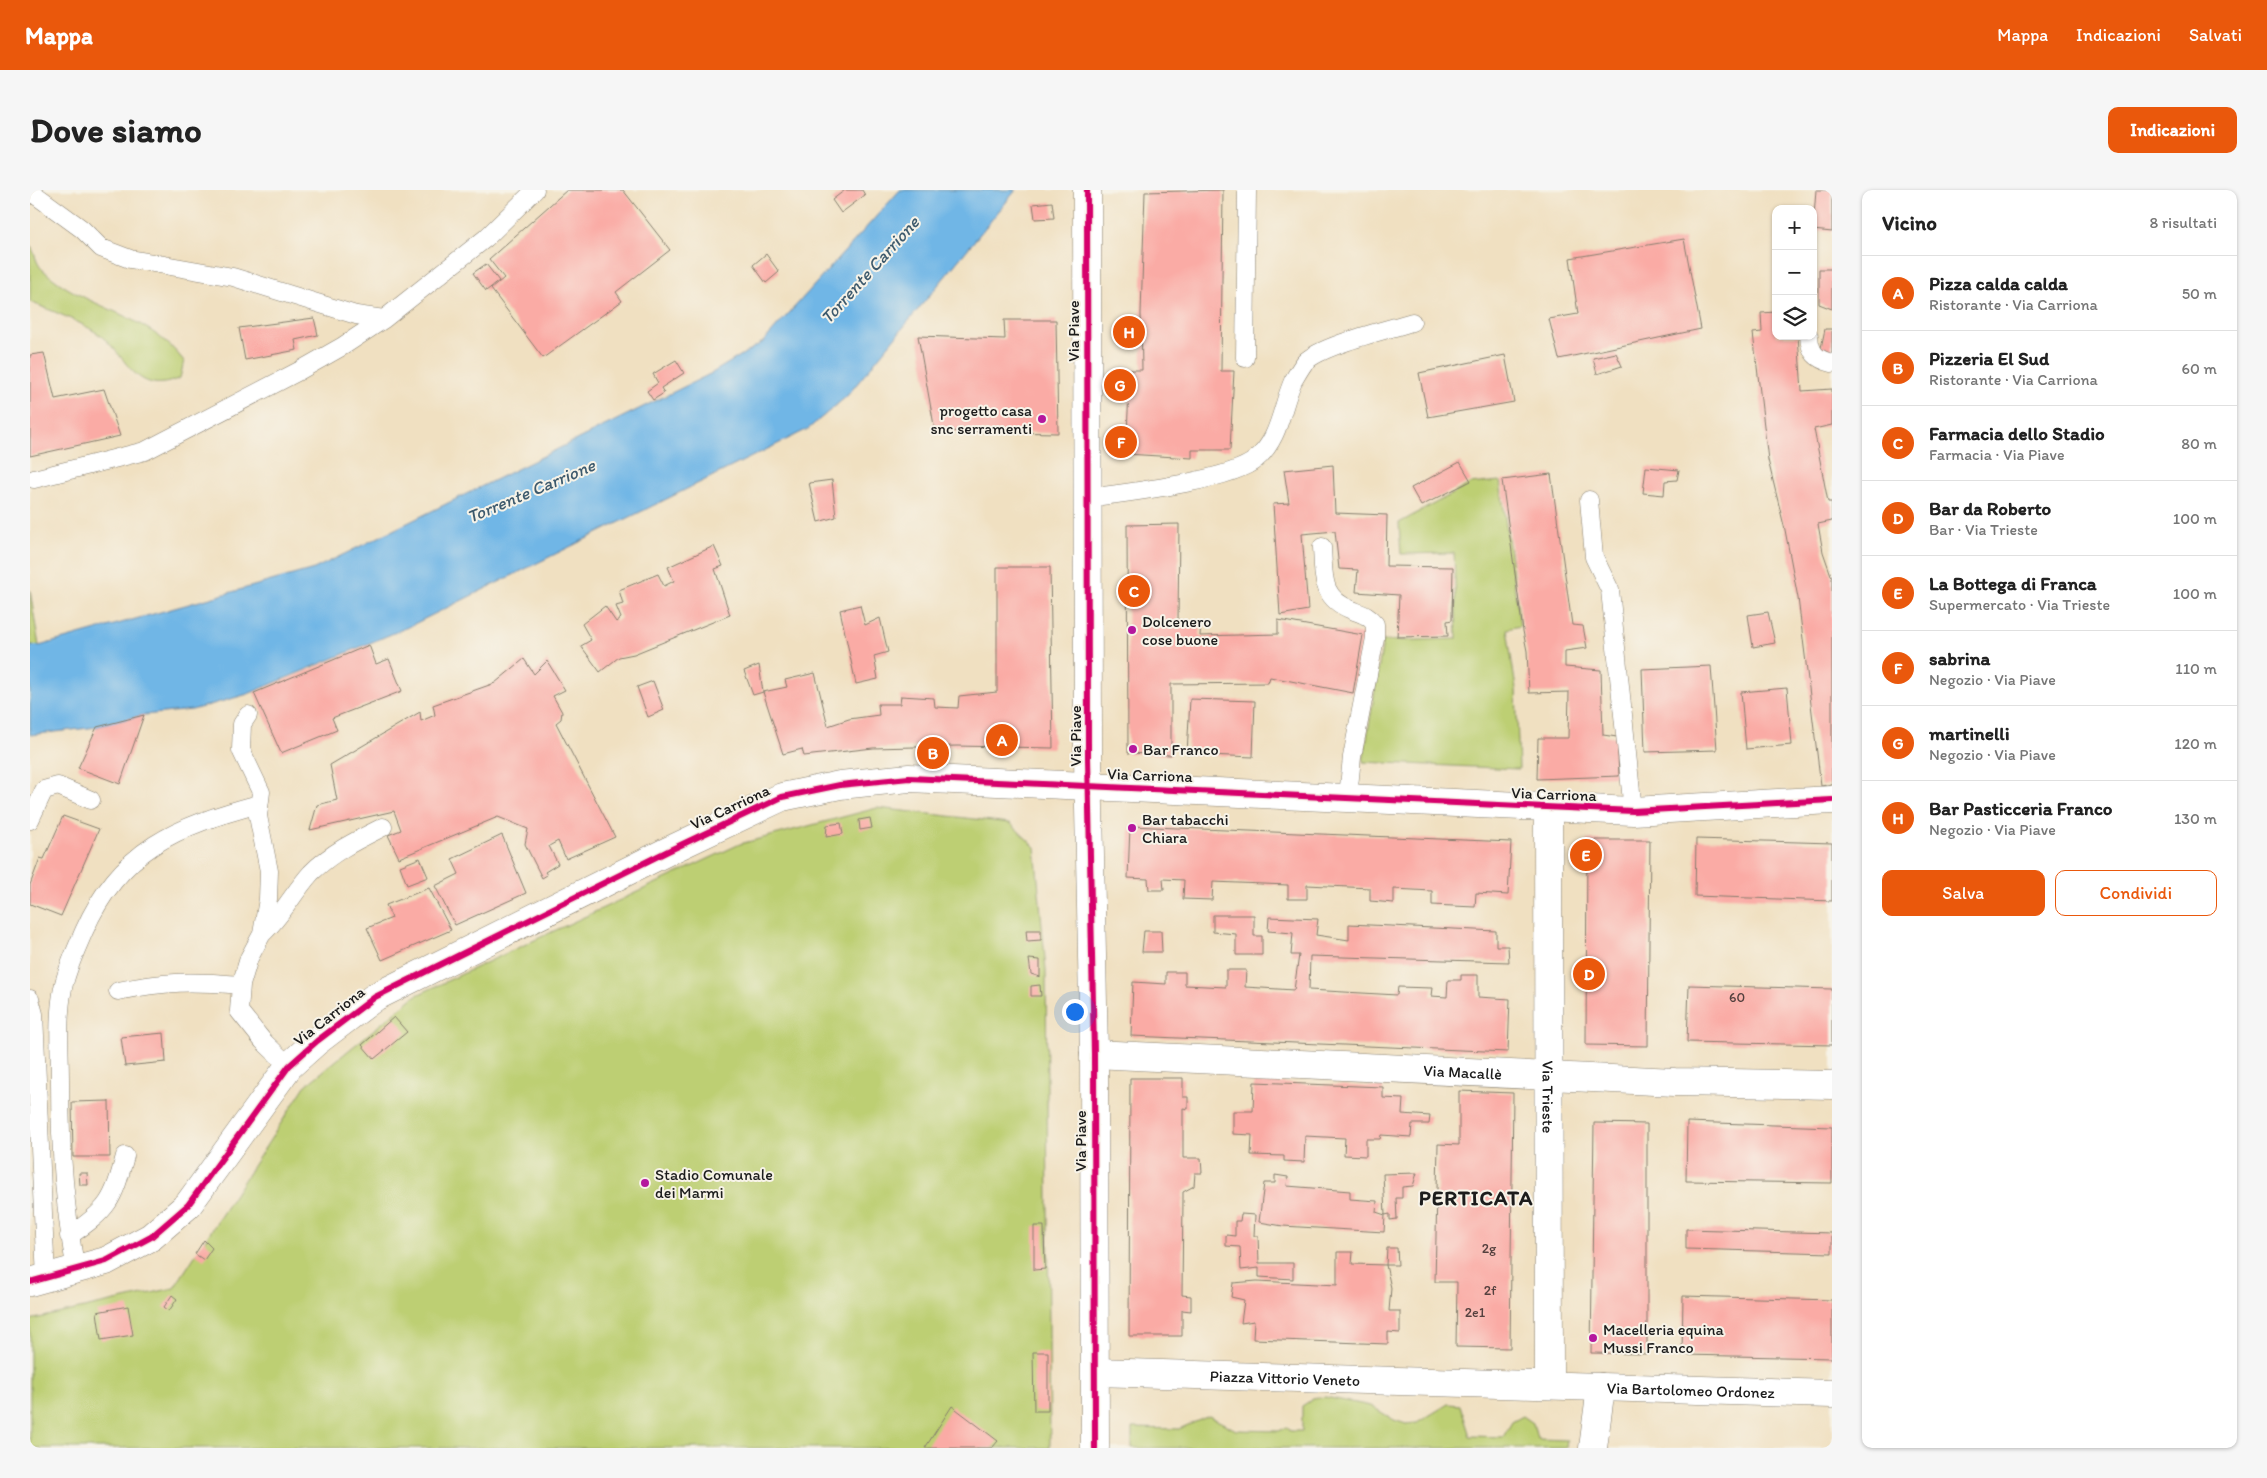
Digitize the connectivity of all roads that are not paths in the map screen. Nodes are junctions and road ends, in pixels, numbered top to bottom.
1 (535, 190) edge
2 (1086, 190) edge
3 (1247, 190) edge
4 (30, 191) edge
5 (384, 319) junction
6 (1412, 322) dead end
7 (1810, 340) edge
8 (1245, 358) dead end
9 (1832, 363) edge
10 (34, 480) dead end
11 (1087, 498) junction
12 (1590, 500) dead end
13 (1322, 547) dead end
14 (248, 715) dead end
15 (1089, 786) junction
16 (1348, 797) junction
17 (91, 800) dead end
18 (1832, 800) edge
19 (260, 804) junction
20 (1548, 808) junction
21 (1633, 811) junction
22 (30, 820) edge
23 (383, 827) dead end
24 (262, 934) junction
25 (240, 985) junction
26 (118, 991) dead end
27 (30, 999) edge
28 (1094, 1054) junction
29 (289, 1066) junction
30 (1550, 1076) junction
31 (1832, 1085) edge
32 (125, 1156) dead end
33 (70, 1236) junction
34 (76, 1270) junction
35 (38, 1281) edge
36 (1096, 1372) junction
37 (1549, 1385) junction
38 (1601, 1387) junction
39 (1832, 1394) edge
40 (1095, 1448) edge
41 (1593, 1448) edge

1 - 5 lane
2 - 11 street, Via Piave
3 - 8 lane
4 - 5 lane
5 - 10 lane
6 - 11 lane
7 - 9 lane
11 - 15 street, Via Piave
12 - 21 lane
13 - 16 lane
14 - 19 lane
15 - 16 street, Via Carriona
15 - 28 street, Via Piave
15 - 29 street, Via Carriona
16 - 20 street, Via Carriona
17 - 22 lane
18 - 21 street, Via Carriona
19 - 24 lane
19 - 33 lane
20 - 21 street, Via Carriona
20 - 30 street, Via Trieste
23 - 24 lane
24 - 25 lane
25 - 26 lane
25 - 29 lane
27 - 35 lane
28 - 30 street, Via Macallè
28 - 36 street, Via Piave
29 - 34 street, Via Carriona
30 - 31 street, Via Macallè
30 - 37 street, Via Trieste
32 - 33 lane
33 - 34 lane
34 - 35 street, Via Carriona
36 - 37 street, Piazza Vittorio Veneto
36 - 40 street
37 - 38 street, Via Bartolomeo Ordonez
38 - 39 street, Via Bartolomeo Ordonez
38 - 41 street

